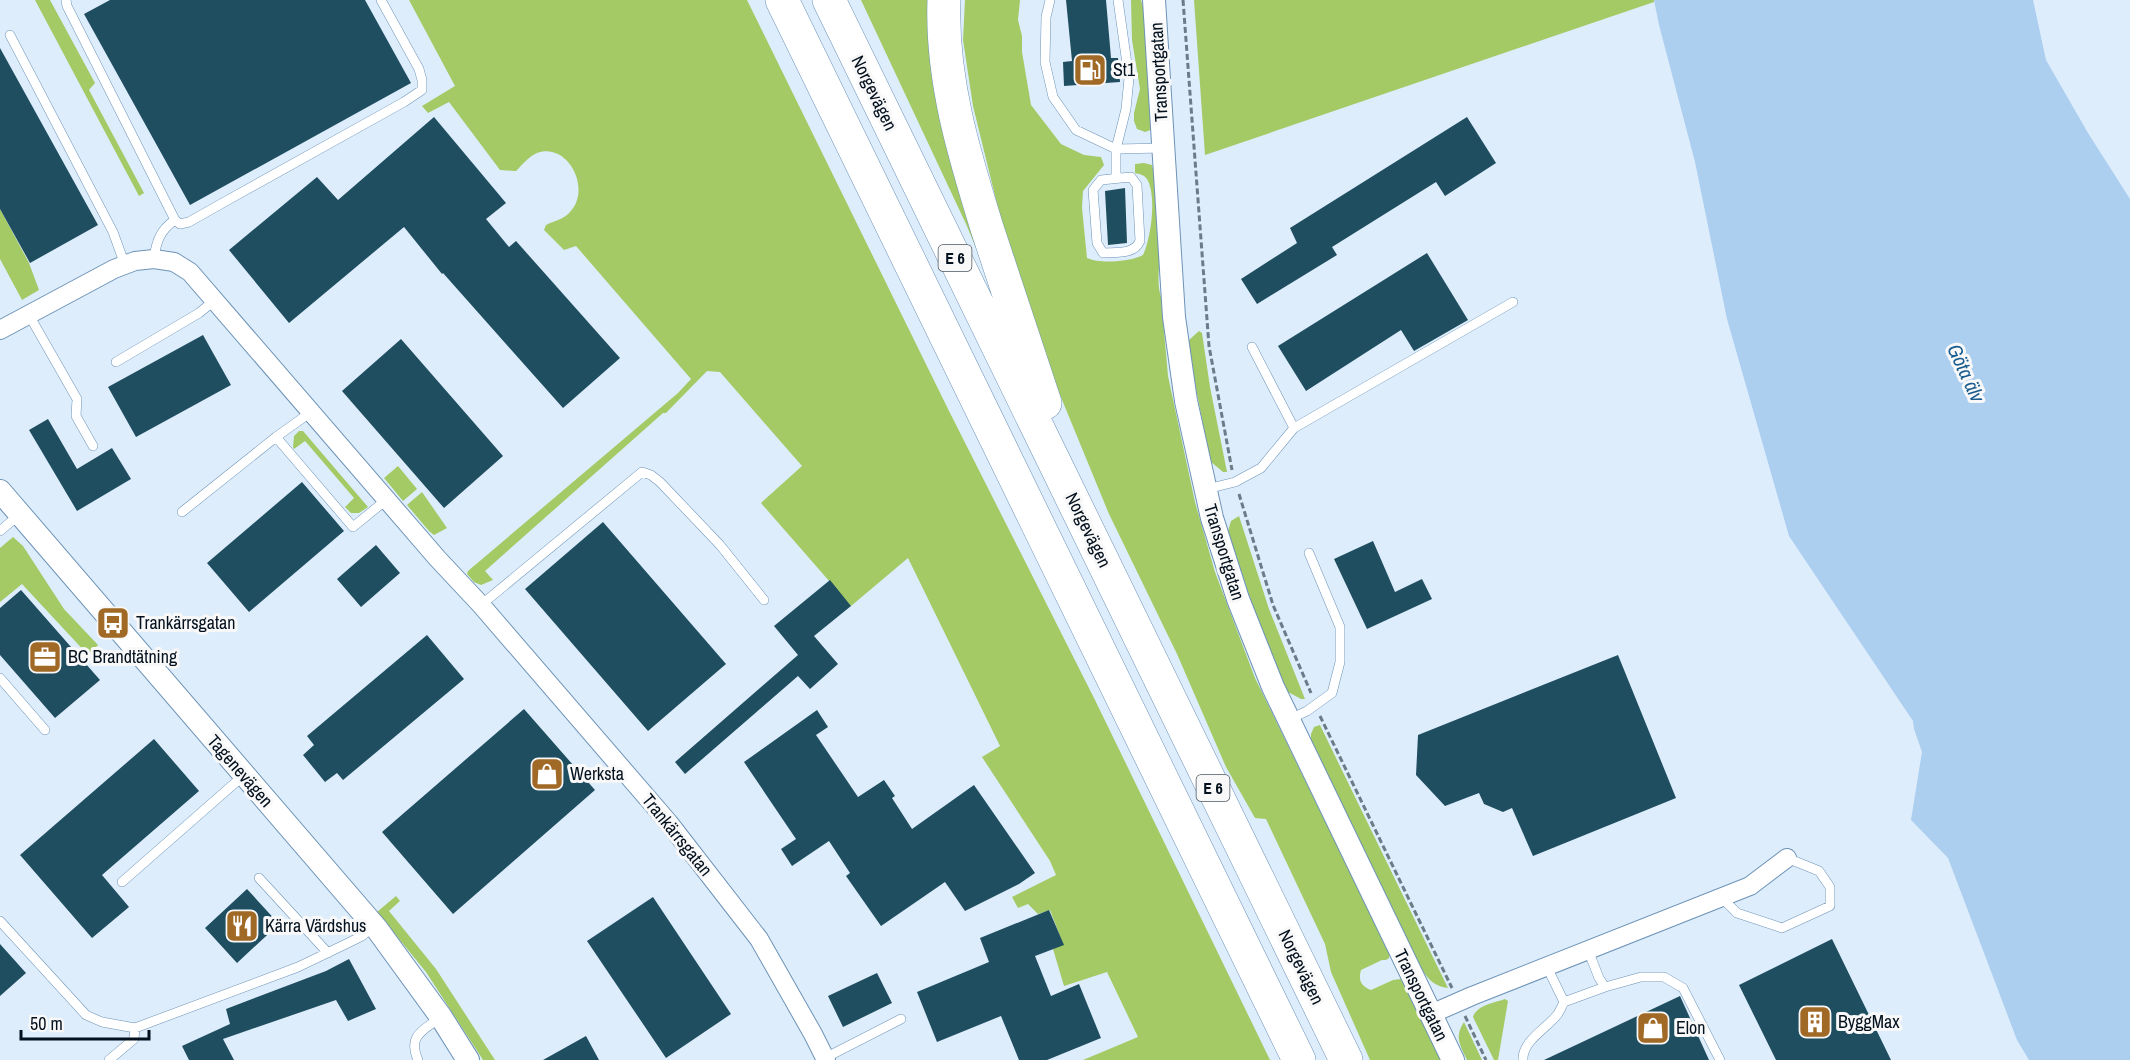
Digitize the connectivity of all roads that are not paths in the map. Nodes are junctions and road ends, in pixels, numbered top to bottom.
1 (66, 0) edge
2 (381, 0) edge
3 (766, 0) edge
4 (782, 0) edge
5 (829, 0) edge
6 (944, 0) edge
7 (1050, 0) edge
8 (1118, 0) edge
9 (1154, 0) edge
10 (10, 35) dead end
11 (835, 112) junction
12 (1163, 148) junction
13 (1116, 149) junction
14 (1116, 178) junction
15 (175, 220) junction
16 (154, 260) junction
17 (125, 265) junction
18 (215, 300) junction
19 (1513, 302) dead end
20 (29, 315) junction
21 (0, 330) edge
22 (1252, 347) dead end
23 (116, 362) dead end
24 (311, 412) junction
25 (1294, 428) junction
26 (276, 437) junction
27 (93, 446) dead end
28 (1204, 489) junction
29 (0, 491) edge
30 (386, 500) junction
31 (182, 512) dead end
32 (20, 514) junction
33 (1082, 516) junction
34 (0, 531) edge
35 (1309, 553) dead end
36 (765, 600) dead end
37 (481, 605) junction
38 (0, 678) edge
39 (1288, 720) junction
40 (45, 730) dead end
41 (243, 775) junction
42 (1787, 858) joint
43 (259, 878) dead end
44 (122, 882) dead end
45 (1721, 897) junction
46 (0, 921) edge
47 (374, 926) junction
48 (1588, 950) junction
49 (328, 953) junction
50 (1546, 967) junction
51 (1605, 987) junction
52 (1564, 1002) junction
53 (1431, 1014) junction
54 (441, 1017) junction
55 (901, 1020) dead end
56 (135, 1028) junction
57 (826, 1059) edge
58 (109, 1060) edge
59 (418, 1060) edge
60 (468, 1060) edge
61 (1299, 1060) edge
62 (1346, 1060) edge
63 (1453, 1060) edge
64 (1523, 1060) edge
65 (1720, 1060) edge

1 - 15 lane
2 - 15 lane
3 - 11 highway
4 - 11 highway, E 6
5 - 33 highway, Norgevägen / E 6
6 - 33 highway
7 - 13 lane
8 - 13 lane
9 - 12 street, Transportgatan
10 - 17 lane
11 - 61 highway, E 6
12 - 13 lane
12 - 28 street, Transportgatan
13 - 14 lane
14 - 14 lane
15 - 16 lane
16 - 17 street, Trankärrsgatan
16 - 18 street, Trankärrsgatan
17 - 20 street, Trankärrsgatan
18 - 23 lane
18 - 24 street, Trankärrsgatan
19 - 25 lane
20 - 21 street, Trankärrsgatan
20 - 27 lane
22 - 25 lane
24 - 26 lane
24 - 30 street, Trankärrsgatan
25 - 28 lane
26 - 30 lane
26 - 31 lane
28 - 39 street, Transportgatan
29 - 32 street, Tagenevägen
30 - 37 street, Trankärrsgatan
32 - 34 lane
32 - 41 street, Tagenevägen
33 - 62 highway, Norgevägen / E 6
35 - 39 lane
36 - 37 lane
37 - 57 street, Trankärrsgatan
38 - 40 lane
39 - 53 street, Transportgatan
41 - 44 lane
41 - 47 street, Tagenevägen
42 - 45 street
42 - 45 lane
43 - 49 lane
45 - 48 street
46 - 56 lane
47 - 49 lane
47 - 54 street, Tagenevägen
48 - 50 street
48 - 51 lane
49 - 56 lane
50 - 52 lane
50 - 53 street
51 - 52 lane
51 - 65 lane
52 - 64 lane
53 - 63 street, Transportgatan
54 - 59 lane
54 - 60 street, Tagenevägen
55 - 57 lane
56 - 58 lane

